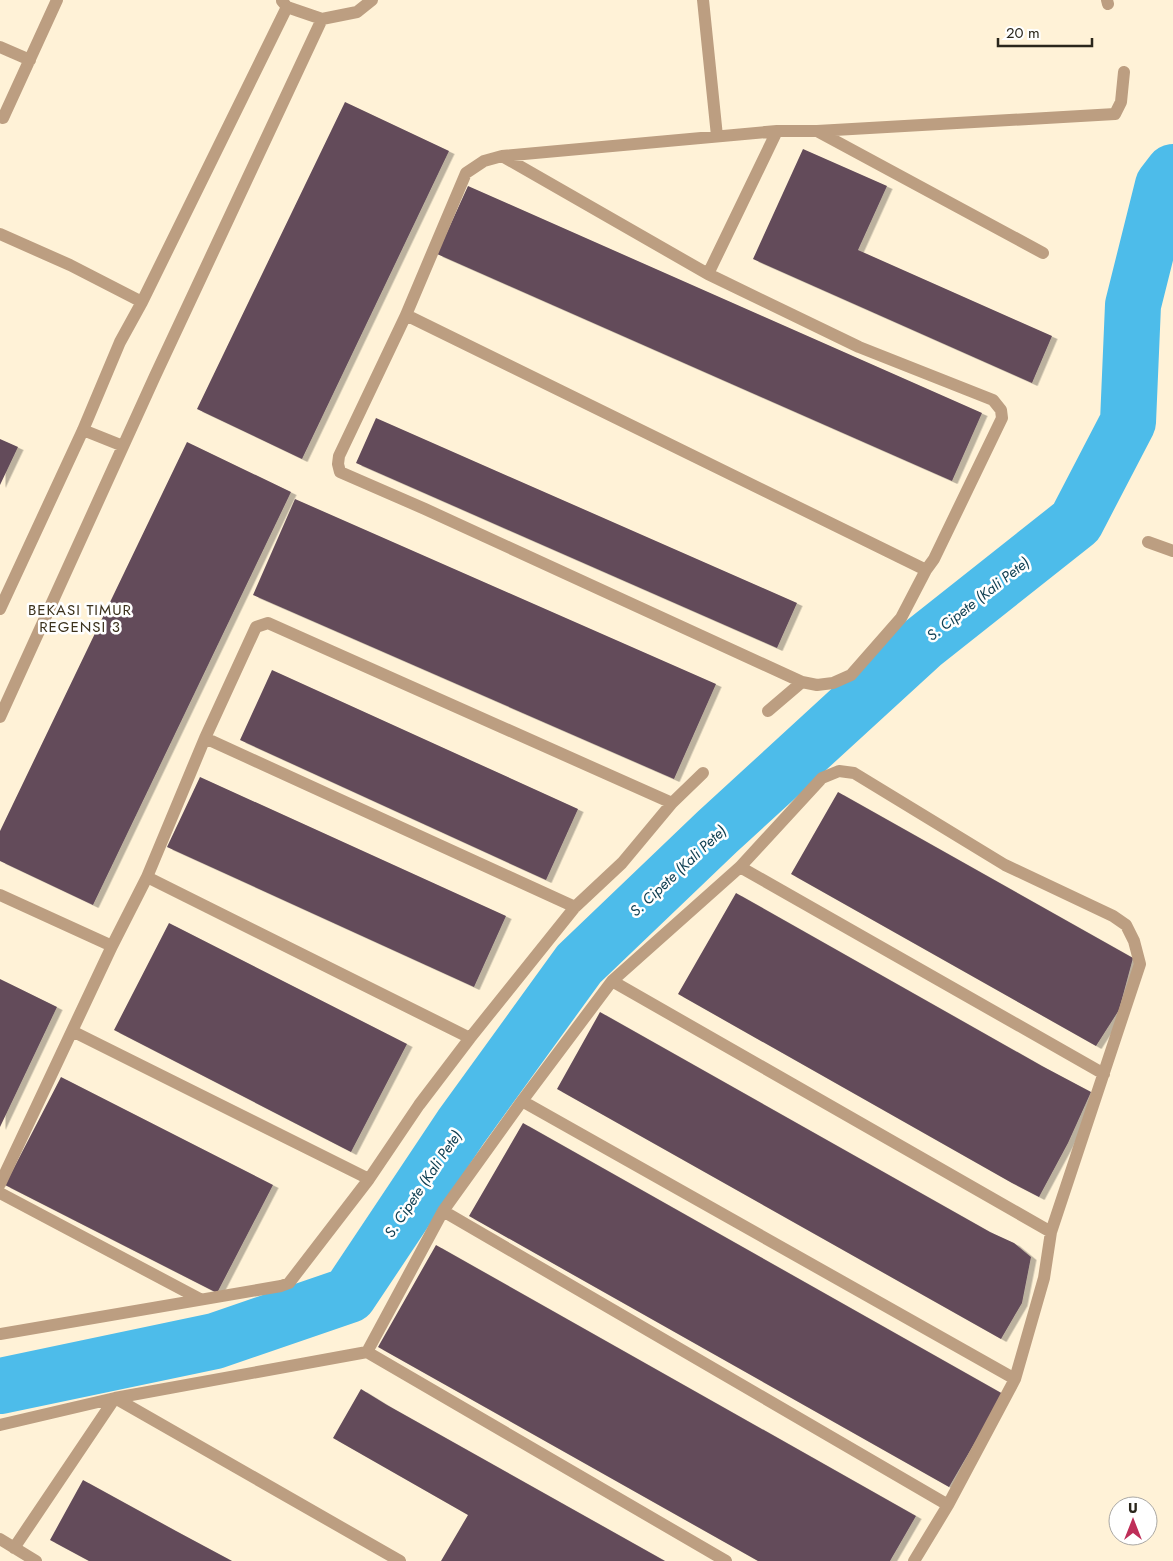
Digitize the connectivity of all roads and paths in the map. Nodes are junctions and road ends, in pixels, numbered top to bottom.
1 (57, 0) edge
2 (372, 0) edge
3 (703, 0) edge
4 (284, 3) edge
5 (322, 19) junction
6 (0, 47) edge
7 (30, 60) junction
8 (1124, 72) dead end
9 (3, 118) dead end
10 (777, 131) junction
11 (817, 131) junction
12 (717, 136) junction
13 (502, 156) junction
14 (0, 234) edge
15 (1043, 253) dead end
16 (708, 274) junction
17 (142, 302) junction
18 (406, 315) junction
19 (83, 430) junction
20 (122, 446) junction
21 (1148, 542) dead end
22 (1173, 551) edge
23 (926, 570) junction
24 (0, 609) edge
25 (802, 682) junction
26 (768, 711) dead end
27 (0, 717) edge
28 (205, 738) junction
29 (703, 773) dead end
30 (672, 803) junction
31 (740, 867) junction
32 (147, 877) junction
33 (0, 895) edge
34 (575, 907) junction
35 (112, 946) junction
36 (612, 982) junction
37 (72, 1031) junction
38 (470, 1038) junction
39 (1104, 1074) junction
40 (522, 1101) junction
41 (369, 1179) junction
42 (0, 1184) edge
43 (0, 1193) edge
44 (443, 1211) junction
45 (1051, 1232) junction
46 (200, 1299) junction
47 (0, 1334) edge
48 (367, 1352) junction
49 (1015, 1379) junction
50 (115, 1398) junction
51 (0, 1425) edge
52 (948, 1505) junction
53 (0, 1539) edge
54 (14, 1548) junction
55 (36, 1561) edge
56 (400, 1561) edge
57 (726, 1561) edge
58 (914, 1561) edge

1 - 7 street
2 - 5 street
3 - 12 street
4 - 5 street
4 - 17 street
5 - 20 street
6 - 7 street
7 - 9 street
8 - 11 street
10 - 11 street
10 - 12 street
10 - 16 street
11 - 15 street
12 - 13 street
13 - 16 street
13 - 18 street
14 - 17 street
16 - 23 street
17 - 19 street
18 - 23 street
18 - 25 street
19 - 20 street
19 - 24 street
20 - 27 street
21 - 22 street
23 - 25 street
25 - 26 street
28 - 30 street
28 - 32 street
28 - 34 street
29 - 30 street
30 - 34 street
31 - 36 street
31 - 39 street
31 - 39 street
32 - 35 street
32 - 38 street
33 - 35 street
34 - 38 street
35 - 37 street
36 - 40 street
36 - 45 street
37 - 41 street
37 - 42 street
38 - 41 street
39 - 45 street
40 - 44 street
40 - 49 street
41 - 46 street
43 - 46 street
44 - 48 street
44 - 52 street
45 - 49 street
46 - 47 street
48 - 50 street
48 - 57 street
49 - 52 street
50 - 51 street
50 - 54 street
50 - 56 street
52 - 58 street
53 - 54 street
54 - 55 street

